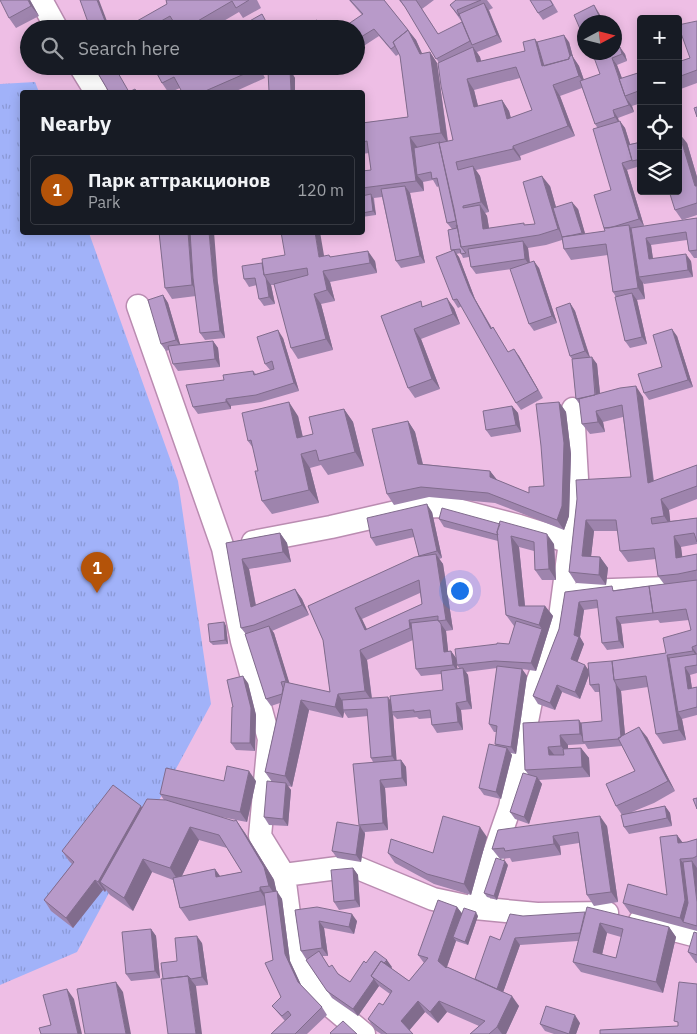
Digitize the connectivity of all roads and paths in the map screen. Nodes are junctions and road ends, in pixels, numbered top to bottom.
1 (41, 0) edge
2 (52, 20) edge
3 (86, 75) edge
4 (95, 90) edge
5 (138, 306) dead end
6 (573, 409) dead end
7 (570, 542) junction
8 (222, 548) junction
9 (697, 587) edge
10 (563, 592) junction
11 (284, 875) junction
12 (475, 908) junction
13 (697, 936) edge
14 (364, 1034) edge

1 - 2 street
3 - 4 street
5 - 8 street
6 - 7 street
7 - 8 street
7 - 10 street
8 - 11 street
9 - 10 street
10 - 12 street
11 - 12 street
11 - 14 street
12 - 13 street

